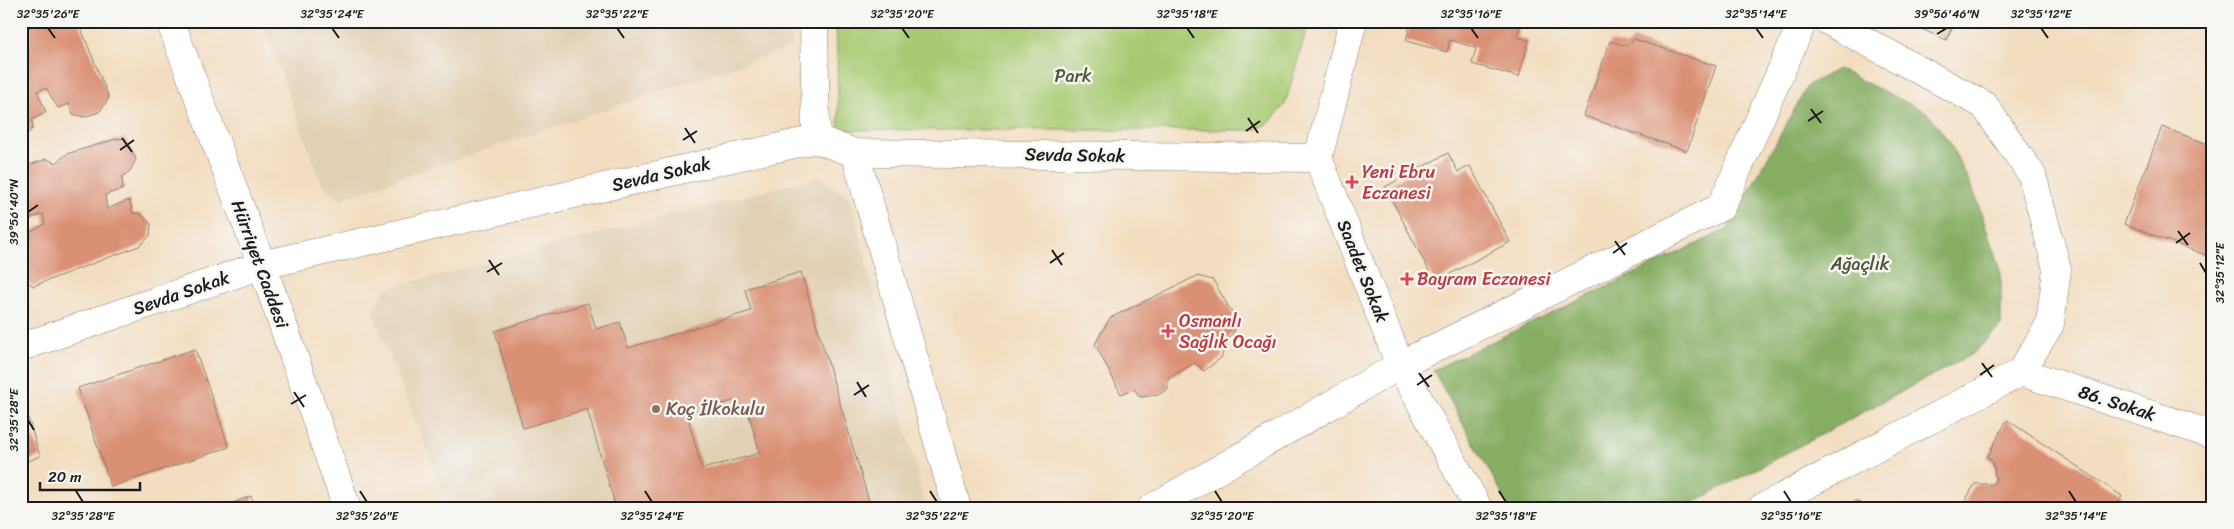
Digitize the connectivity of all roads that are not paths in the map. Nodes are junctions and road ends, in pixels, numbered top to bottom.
1 (170, 21) edge
2 (814, 21) edge
3 (1353, 21) edge
4 (1803, 21) edge
5 (1828, 21) edge
6 (816, 138) junction
7 (855, 153) junction
8 (1318, 158) junction
9 (262, 266) junction
10 (21, 347) edge
11 (1400, 365) junction
12 (2021, 372) junction
13 (2213, 435) edge
14 (346, 508) edge
15 (957, 508) edge
16 (1152, 508) edge
17 (1478, 508) edge
18 (1762, 508) edge

1 - 9 street, Hürriyet Caddesi
2 - 6 street
3 - 8 street
4 - 11 street
5 - 12 street
6 - 7 street, Sevda Sokak
6 - 9 street, Sevda Sokak
7 - 8 street, Sevda Sokak
7 - 15 street
8 - 11 street, Saadet Sokak
9 - 10 street, Sevda Sokak
9 - 14 street, Hürriyet Caddesi
11 - 16 street
11 - 17 street, Saadet Sokak
12 - 13 street, 86. Sokak
12 - 18 street

